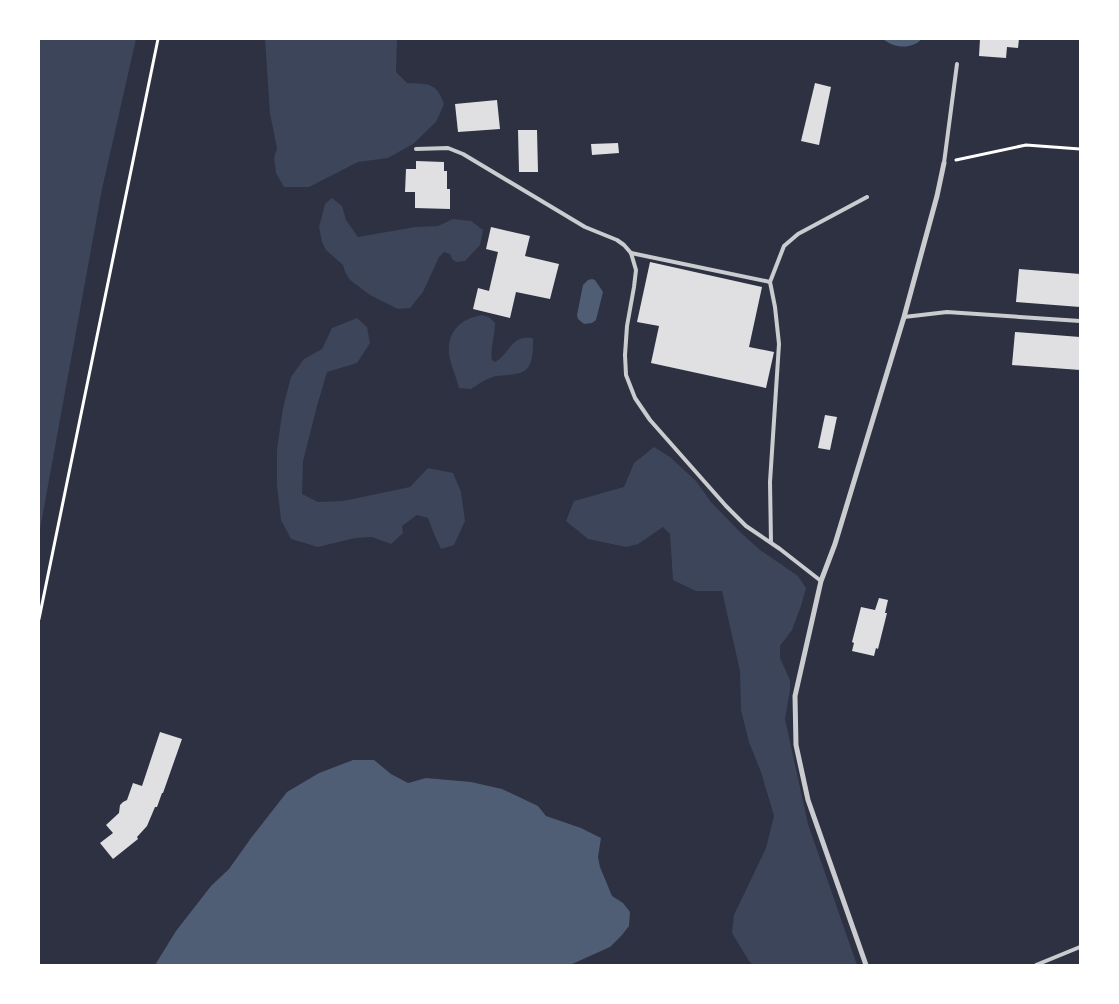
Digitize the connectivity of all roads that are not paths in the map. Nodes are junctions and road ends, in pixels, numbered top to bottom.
1 (957, 64) dead end
2 (416, 150) dead end
3 (944, 163) joint
4 (867, 197) dead end
5 (631, 253) junction
6 (770, 282) junction
7 (904, 317) junction
8 (1080, 321) edge
9 (771, 542) junction
10 (821, 581) junction
11 (1080, 948) edge
12 (866, 965) edge
13 (1036, 965) edge

1 - 3 lane
2 - 5 lane
3 - 7 street
4 - 6 lane
5 - 6 lane
5 - 9 lane
6 - 9 lane
7 - 8 lane
7 - 10 street
9 - 10 lane
10 - 12 street
11 - 13 lane

